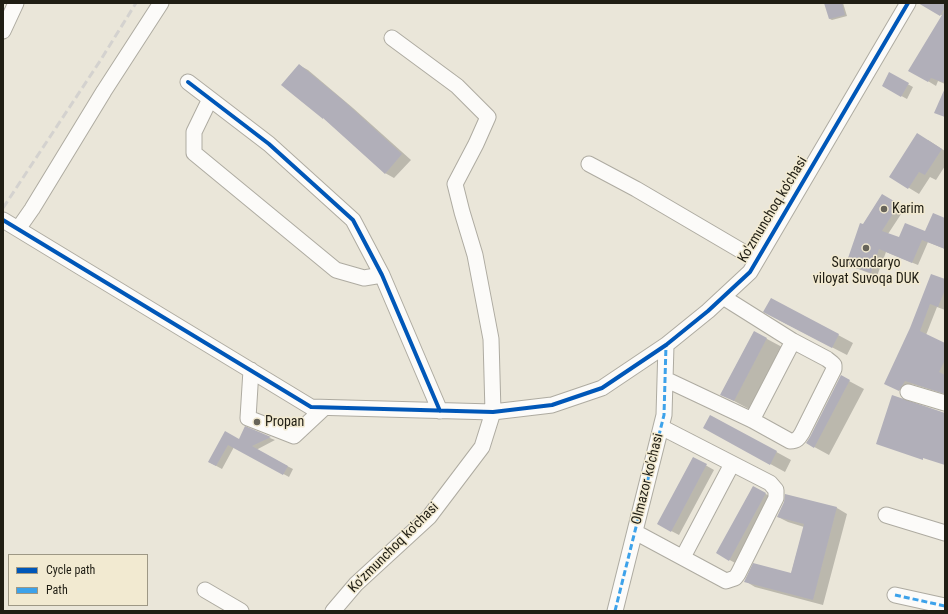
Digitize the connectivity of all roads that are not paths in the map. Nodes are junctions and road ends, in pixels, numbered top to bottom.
1 (16, 3) edge
2 (161, 3) edge
3 (908, 3) edge
4 (3, 30) edge
5 (392, 38) dead end
6 (188, 82) dead end
7 (210, 99) junction
8 (589, 164) dead end
9 (3, 220) edge
10 (18, 229) junction
11 (757, 260) junction
12 (382, 275) junction
13 (723, 297) junction
14 (793, 341) junction
15 (666, 345) junction
16 (251, 370) junction
17 (665, 379) junction
18 (908, 392) dead end
19 (945, 404) edge
20 (324, 408) junction
21 (440, 411) junction
22 (493, 412) junction
23 (752, 420) junction
24 (661, 427) junction
25 (732, 464) junction
26 (886, 516) dead end
27 (635, 532) junction
28 (945, 533) edge
29 (682, 557) junction
30 (205, 590) dead end
31 (895, 595) dead end
32 (945, 606) edge
33 (241, 611) edge
34 (333, 611) edge
35 (615, 611) edge

1 - 4 street
2 - 10 street
3 - 11 street, Ko'zmunchoq ko'chasi
5 - 22 street
6 - 7 street
7 - 12 street
7 - 12 street
8 - 11 street
9 - 10 street
10 - 16 street
11 - 13 street, Ko'zmunchoq ko'chasi
12 - 21 street
13 - 14 street
13 - 15 street, Ko'zmunchoq ko'chasi
14 - 23 street
14 - 23 street
15 - 17 street, Olmazor ko'chasi
15 - 22 street, Ko'zmunchoq ko'chasi
16 - 20 street
16 - 20 street
17 - 23 street
17 - 24 street, Olmazor ko'chasi
18 - 19 street
20 - 21 street
21 - 22 street
22 - 34 street, Ko'zmunchoq ko'chasi
24 - 25 street
24 - 27 street, Olmazor ko'chasi
25 - 29 street
25 - 29 street
26 - 28 street
27 - 29 street
27 - 35 street, Olmazor ko'chasi
30 - 33 street
31 - 32 street

